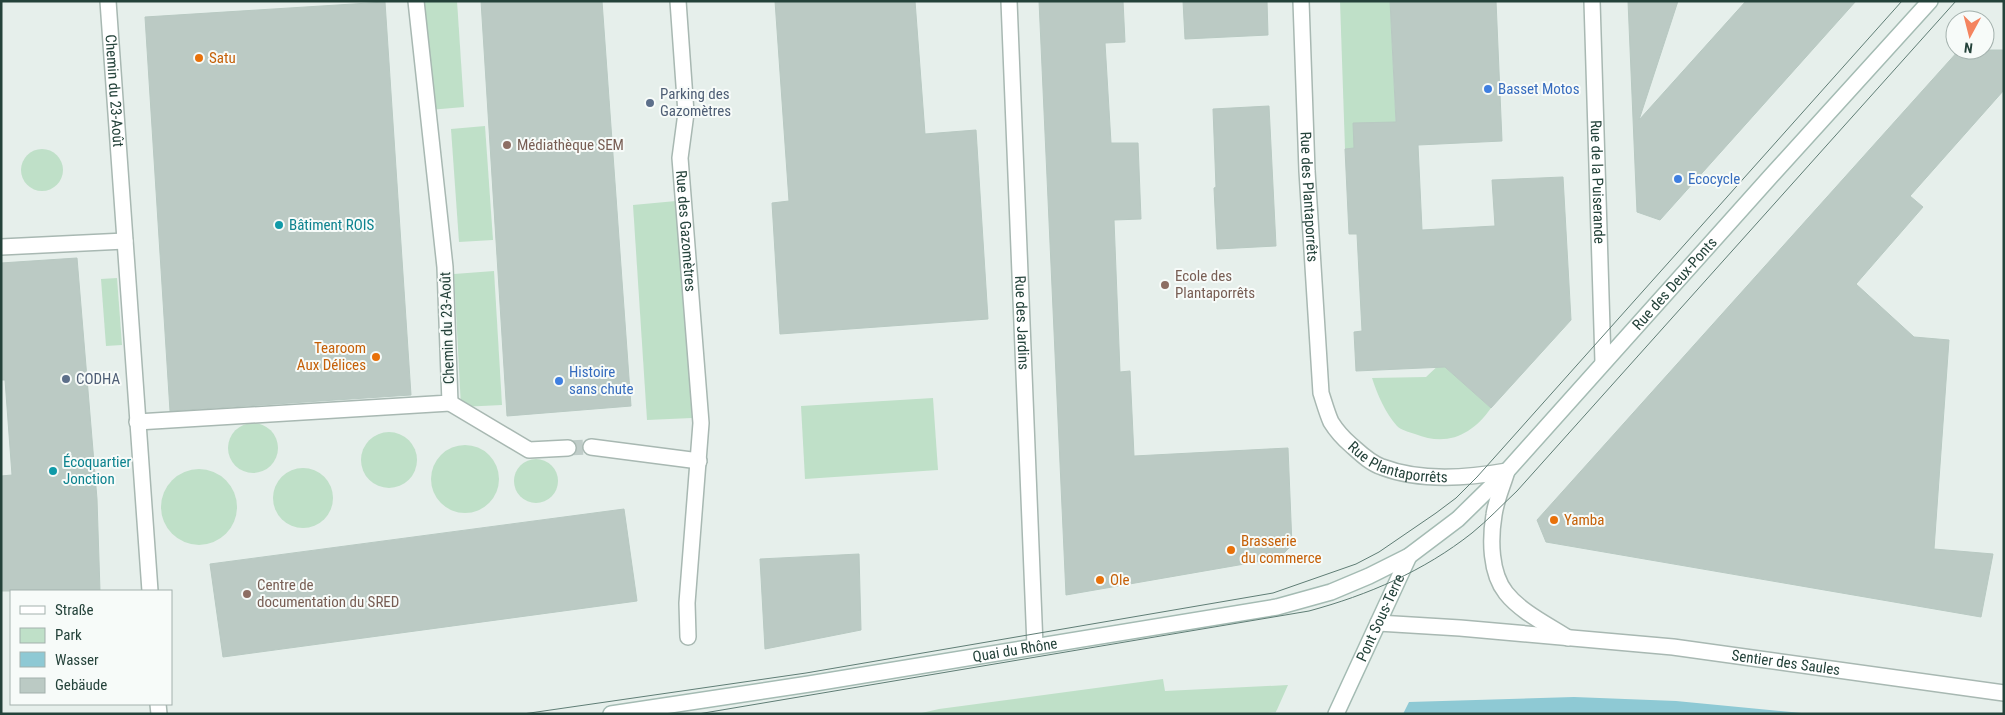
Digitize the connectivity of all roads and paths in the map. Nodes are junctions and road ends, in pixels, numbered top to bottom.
1 (108, 1) edge
2 (416, 1) edge
3 (678, 1) edge
4 (1009, 1) edge
5 (1302, 1) edge
6 (1592, 1) edge
7 (1930, 1) edge
8 (125, 241) junction
9 (1, 247) edge
10 (1603, 362) junction
11 (1321, 393) joint
12 (450, 403) junction
13 (137, 422) junction
14 (591, 447) tunnel mouth
15 (568, 448) tunnel mouth
16 (699, 461) junction
17 (1507, 471) junction
18 (1409, 556) junction
19 (150, 590) edge
20 (1378, 622) junction
21 (688, 637) dead end
22 (1568, 638) junction
23 (1035, 646) junction
24 (2004, 693) edge
25 (610, 714) edge
26 (1336, 714) edge

1 - 8 street, Chemin du 23-Août
2 - 12 street, Chemin du 23-Août
3 - 16 street, Rue des Gazomètres
4 - 23 street, Rue des Jardins
5 - 11 street, Rue des Plantaporrêts
6 - 10 street, Rue de la Puiserande
7 - 10 street, Rue des Deux-Ponts
8 - 9 street
8 - 13 street, Chemin du 23-Août
10 - 17 street, Rue des Deux-Ponts
11 - 17 street, Rue Plantaporrêts
12 - 13 street, Chemin du 23-Août
12 - 15 street
13 - 19 street, Chemin du 23-Août
14 - 16 street
16 - 21 street, Rue des Gazomètres
17 - 18 street, Rue des Deux-Ponts
17 - 22 street, Sentier des Saules
18 - 20 street, Pont Sous-Terre
18 - 23 street, Quai du Rhône
20 - 22 street, Sentier des Saules
20 - 26 street, Pont Sous-Terre
22 - 24 street, Sentier des Saules
23 - 25 street, Quai du Rhône

